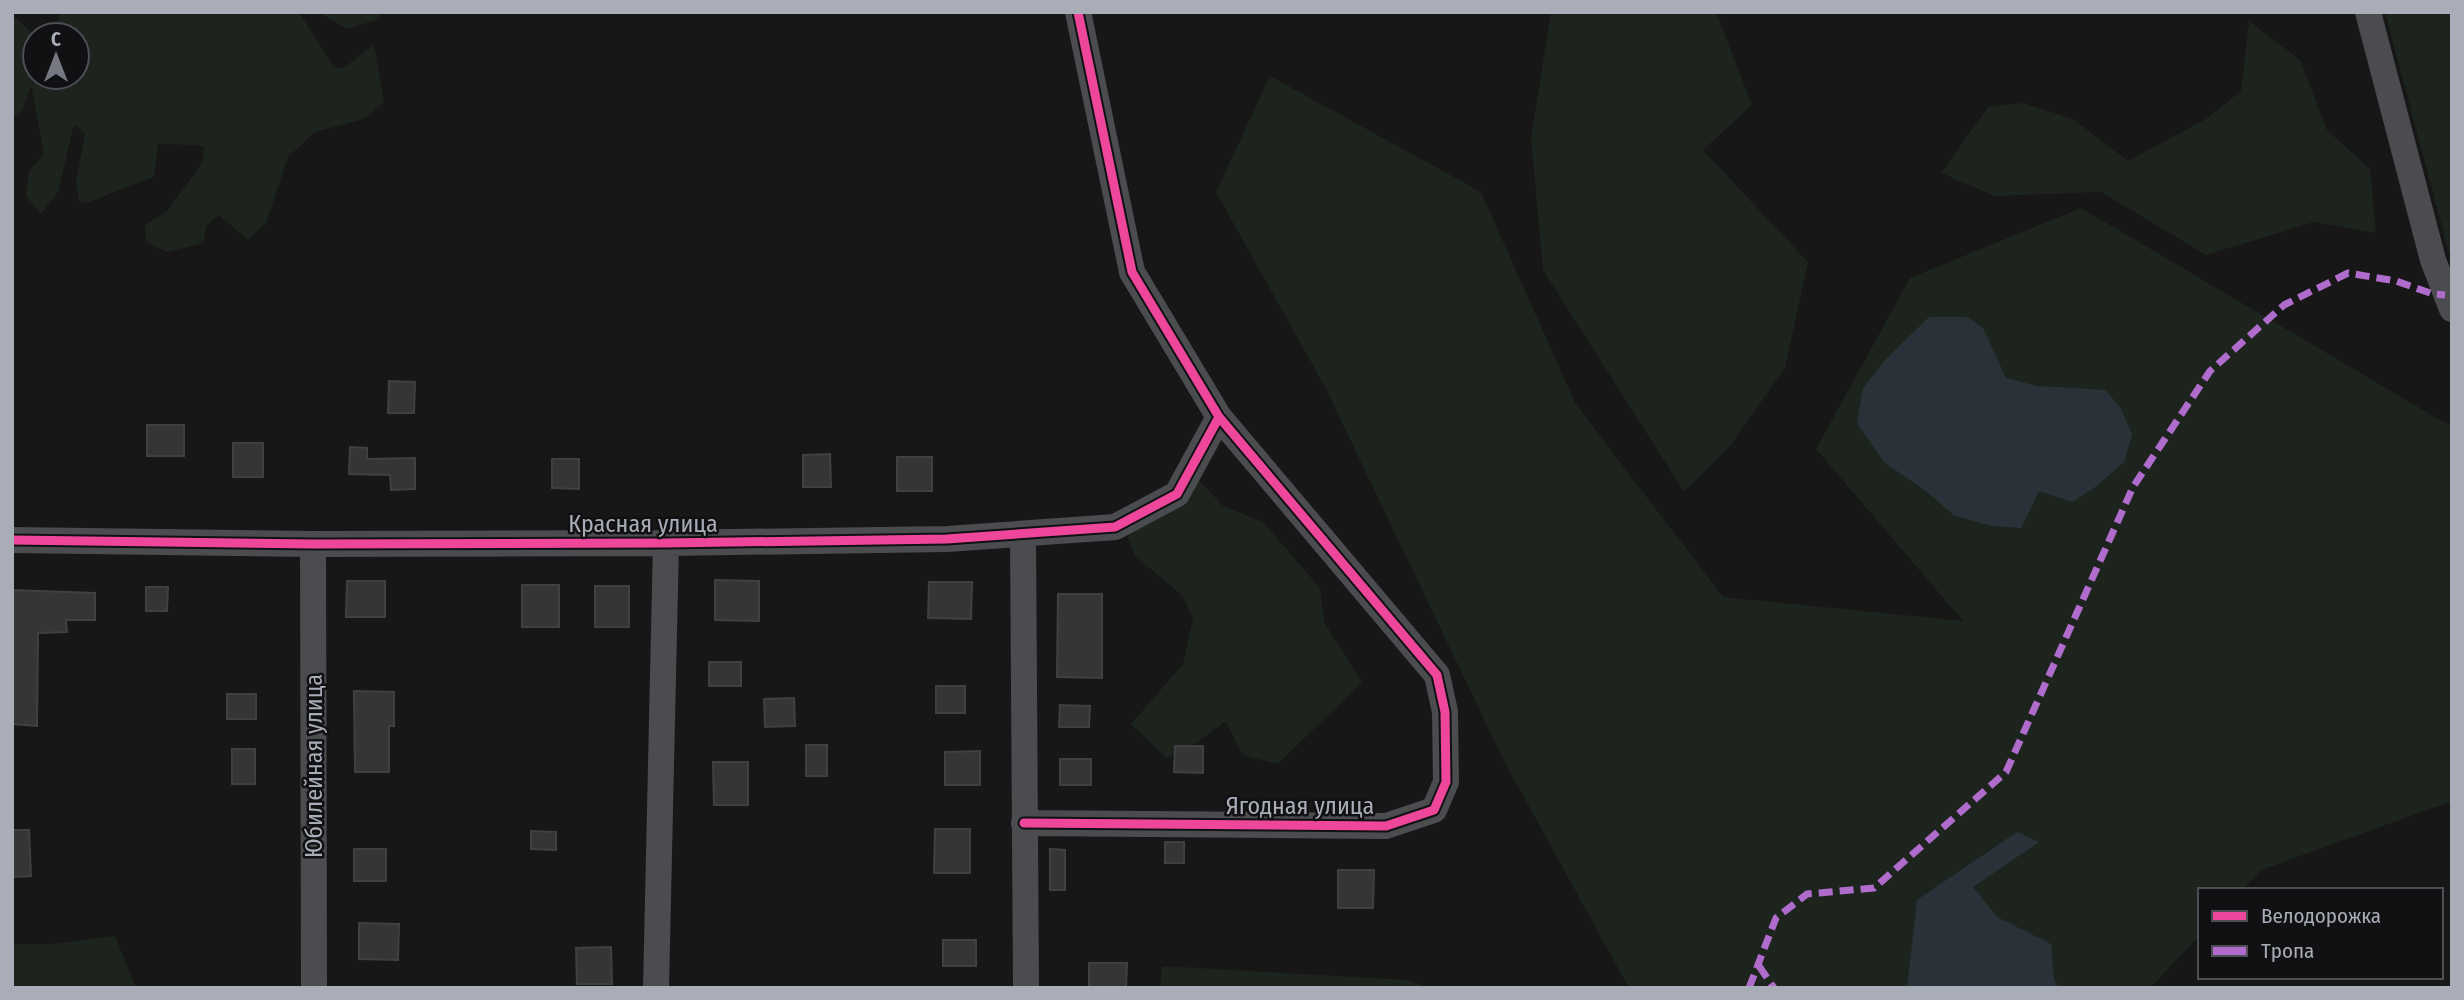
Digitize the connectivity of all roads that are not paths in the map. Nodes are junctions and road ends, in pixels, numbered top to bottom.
1 (1077, 12) edge
2 (2368, 12) edge
3 (2452, 309) edge
4 (1219, 417) junction
5 (1023, 535) junction
6 (12, 540) edge
7 (666, 543) junction
8 (313, 544) junction
9 (1024, 823) junction
10 (314, 988) edge
11 (656, 988) edge
12 (1026, 988) edge

1 - 4 street, Ягодная улица
2 - 3 street
4 - 5 street, Красная улица
4 - 9 street, Ягодная улица
5 - 7 street, Красная улица
5 - 9 street
6 - 8 street, Красная улица
7 - 8 street, Красная улица
7 - 11 street
8 - 10 street, Юбилейная улица
9 - 12 street

